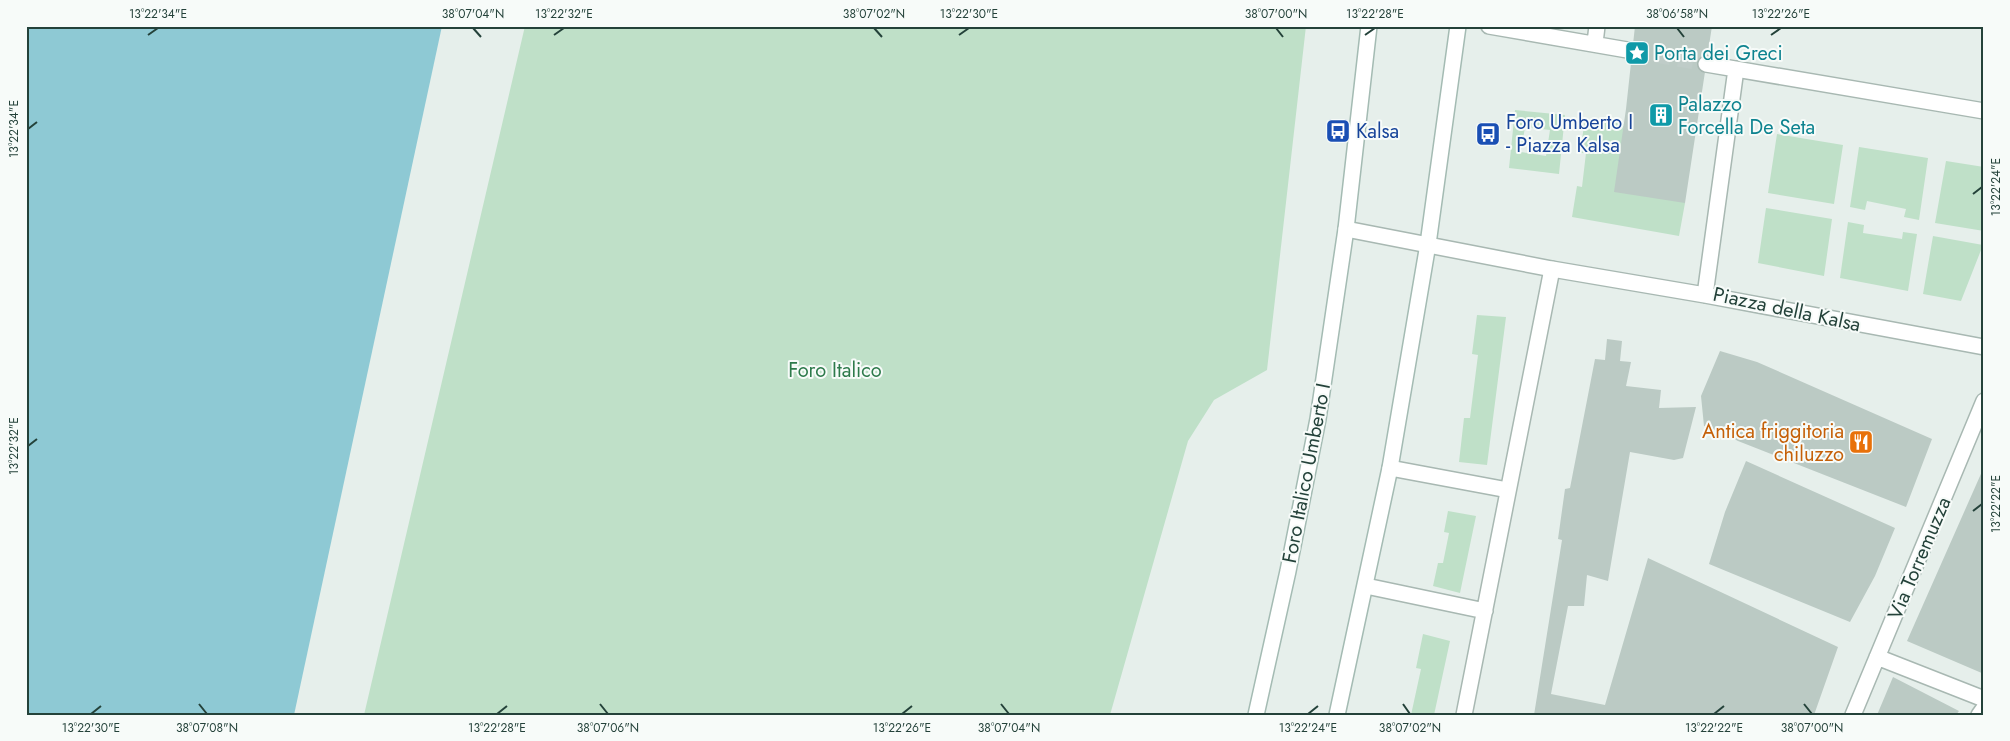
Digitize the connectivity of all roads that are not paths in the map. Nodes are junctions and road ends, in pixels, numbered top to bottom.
1 (1369, 26) edge
2 (1458, 26) edge
3 (1489, 26) edge
4 (1596, 26) edge
5 (1594, 43) junction
6 (1633, 50) tunnel mouth
7 (1706, 64) tunnel mouth
8 (1736, 69) junction
9 (1984, 111) edge
10 (1346, 229) junction
11 (1428, 244) junction
12 (1552, 270) junction
13 (1705, 295) junction
14 (1984, 347) edge
15 (1984, 401) edge
16 (1979, 426) edge
17 (1390, 468) junction
18 (1508, 490) junction
19 (1366, 586) junction
20 (1485, 611) junction
21 (1877, 657) junction
22 (1984, 700) edge
23 (1984, 708) edge
24 (1256, 715) edge
25 (1337, 715) edge
26 (1464, 715) edge
27 (1853, 715) edge
28 (1979, 715) edge

1 - 10 street, Foro Italico Umberto I
2 - 11 street
3 - 5 street
4 - 5 street
5 - 6 street
7 - 8 street
8 - 9 street
8 - 13 street, Piazza della Kalsa
10 - 11 street
10 - 24 street, Foro Italico Umberto I
11 - 12 street
11 - 17 street
12 - 13 street
12 - 18 street
13 - 14 street, Piazza della Kalsa
15 - 16 street, Via Torremuzza
16 - 21 street, Via Torremuzza
17 - 18 street
17 - 19 street
18 - 20 street
19 - 20 street
19 - 25 street
20 - 26 street
21 - 22 street
21 - 27 street, Via Torremuzza
23 - 28 street

